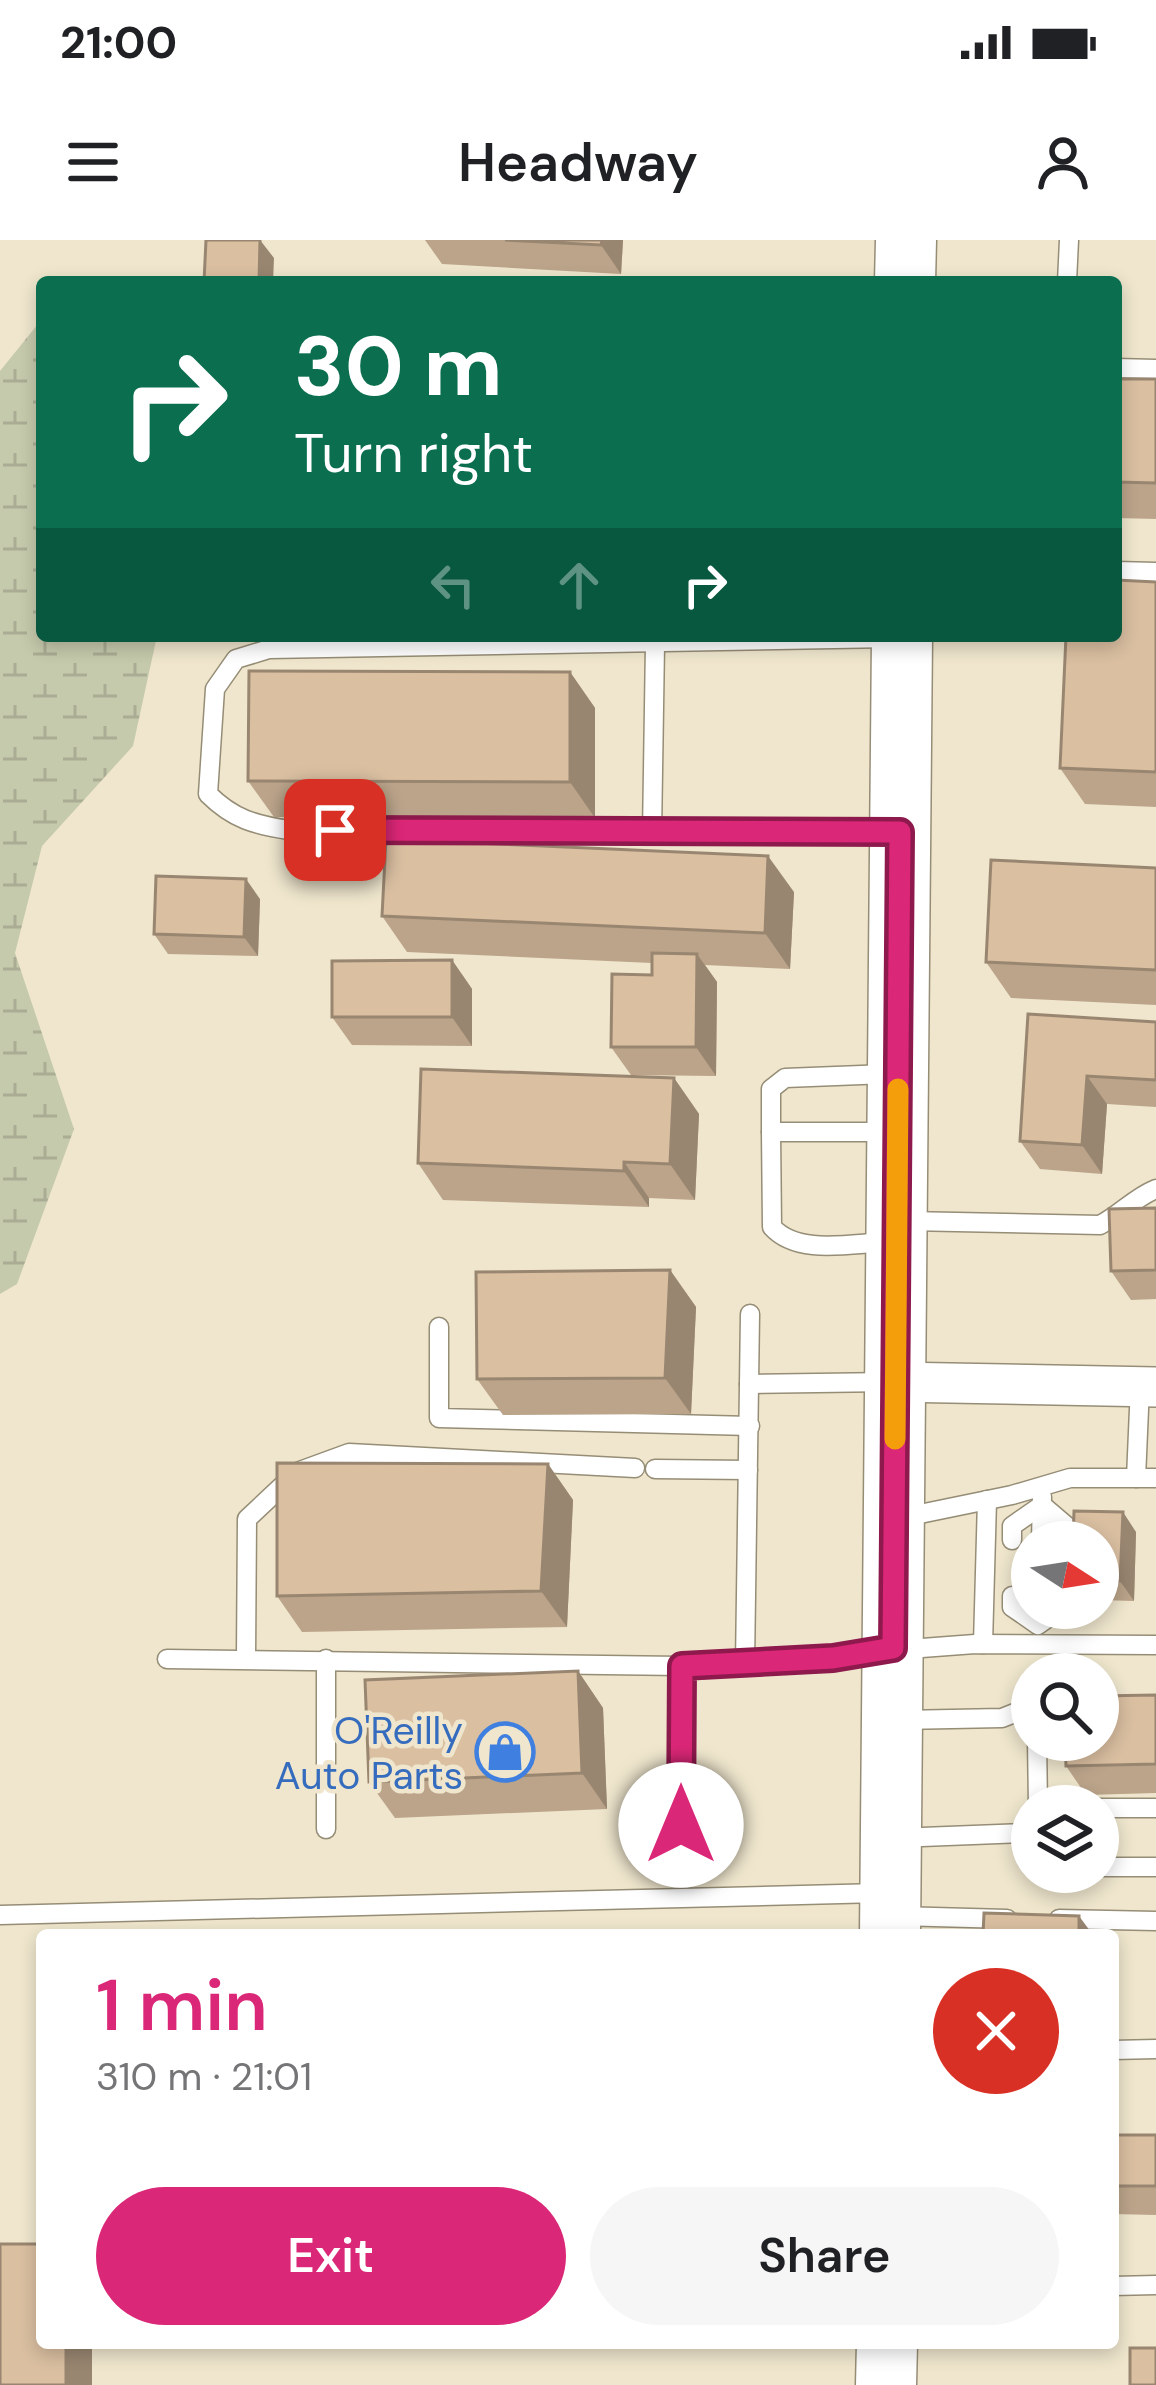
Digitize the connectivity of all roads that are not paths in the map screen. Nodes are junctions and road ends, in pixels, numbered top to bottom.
1 (906, 240) edge
2 (1069, 240) edge
3 (905, 276) edge
4 (1067, 276) edge
5 (1122, 368) edge
6 (1156, 369) edge
7 (1122, 571) edge
8 (1156, 572) edge
9 (726, 642) edge
10 (902, 642) edge
11 (655, 644) junction
12 (900, 832) junction
13 (652, 834) junction
14 (898, 1073) junction
15 (771, 1132) junction
16 (897, 1132) junction
17 (1156, 1189) edge
18 (896, 1231) junction
19 (750, 1314) dead end
20 (439, 1327) dead end
21 (895, 1382) junction
22 (749, 1384) junction
23 (1148, 1387) edge
24 (439, 1418) junction
25 (750, 1426) junction
26 (439, 1458) junction
27 (748, 1470) junction
28 (1146, 1478) edge
29 (1042, 1484) junction
30 (987, 1500) junction
31 (1042, 1505) junction
32 (894, 1520) junction
33 (1019, 1521) edge
34 (1042, 1521) edge
35 (1061, 1521) edge
36 (1026, 1629) edge
37 (1062, 1629) edge
38 (982, 1644) junction
39 (1156, 1645) edge
40 (893, 1648) junction
41 (246, 1657) junction
42 (167, 1659) dead end
43 (326, 1659) junction
44 (745, 1665) junction
45 (682, 1666) junction
46 (1011, 1714) edge
47 (892, 1720) junction
48 (1119, 1808) edge
49 (1156, 1808) edge
50 (681, 1825) dead end
51 (326, 1829) dead end
52 (1011, 1840) edge
53 (1119, 1867) edge
54 (1156, 1867) edge
55 (890, 1895) edge
56 (0, 1915) edge
57 (1019, 1919) edge
58 (1042, 1919) edge
59 (1156, 1921) edge
60 (1156, 2049) edge
61 (1119, 2050) edge
62 (1156, 2284) edge
63 (1119, 2286) edge
64 (886, 2349) edge
65 (886, 2385) edge

1 - 3 main road
2 - 4 lane
5 - 6 lane
7 - 8 lane
9 - 11 lane
10 - 12 main road
11 - 13 lane
11 - 13 lane
12 - 13 lane
12 - 14 main road
14 - 15 lane
14 - 16 main road
15 - 16 lane
15 - 18 lane
16 - 18 main road
17 - 18 lane
18 - 21 main road
19 - 22 lane
20 - 24 lane
21 - 22 lane
21 - 23 street
21 - 32 main road
22 - 25 lane
23 - 28 lane
24 - 25 lane
24 - 26 lane
25 - 27 lane
26 - 27 lane
26 - 41 lane
27 - 44 lane
28 - 29 lane
29 - 30 lane
29 - 31 lane
30 - 32 lane
30 - 38 lane
31 - 33 lane
31 - 34 lane
31 - 35 lane
32 - 40 main road
36 - 38 lane
37 - 39 lane
38 - 40 lane
40 - 44 lane
40 - 47 main road
41 - 42 lane
41 - 43 lane
43 - 45 lane
43 - 51 lane
44 - 45 lane
45 - 50 lane
46 - 47 lane
47 - 55 main road
48 - 49 lane
52 - 55 lane
53 - 54 lane
55 - 56 lane
55 - 57 lane
58 - 59 lane
60 - 61 lane
62 - 63 lane
64 - 65 main road

